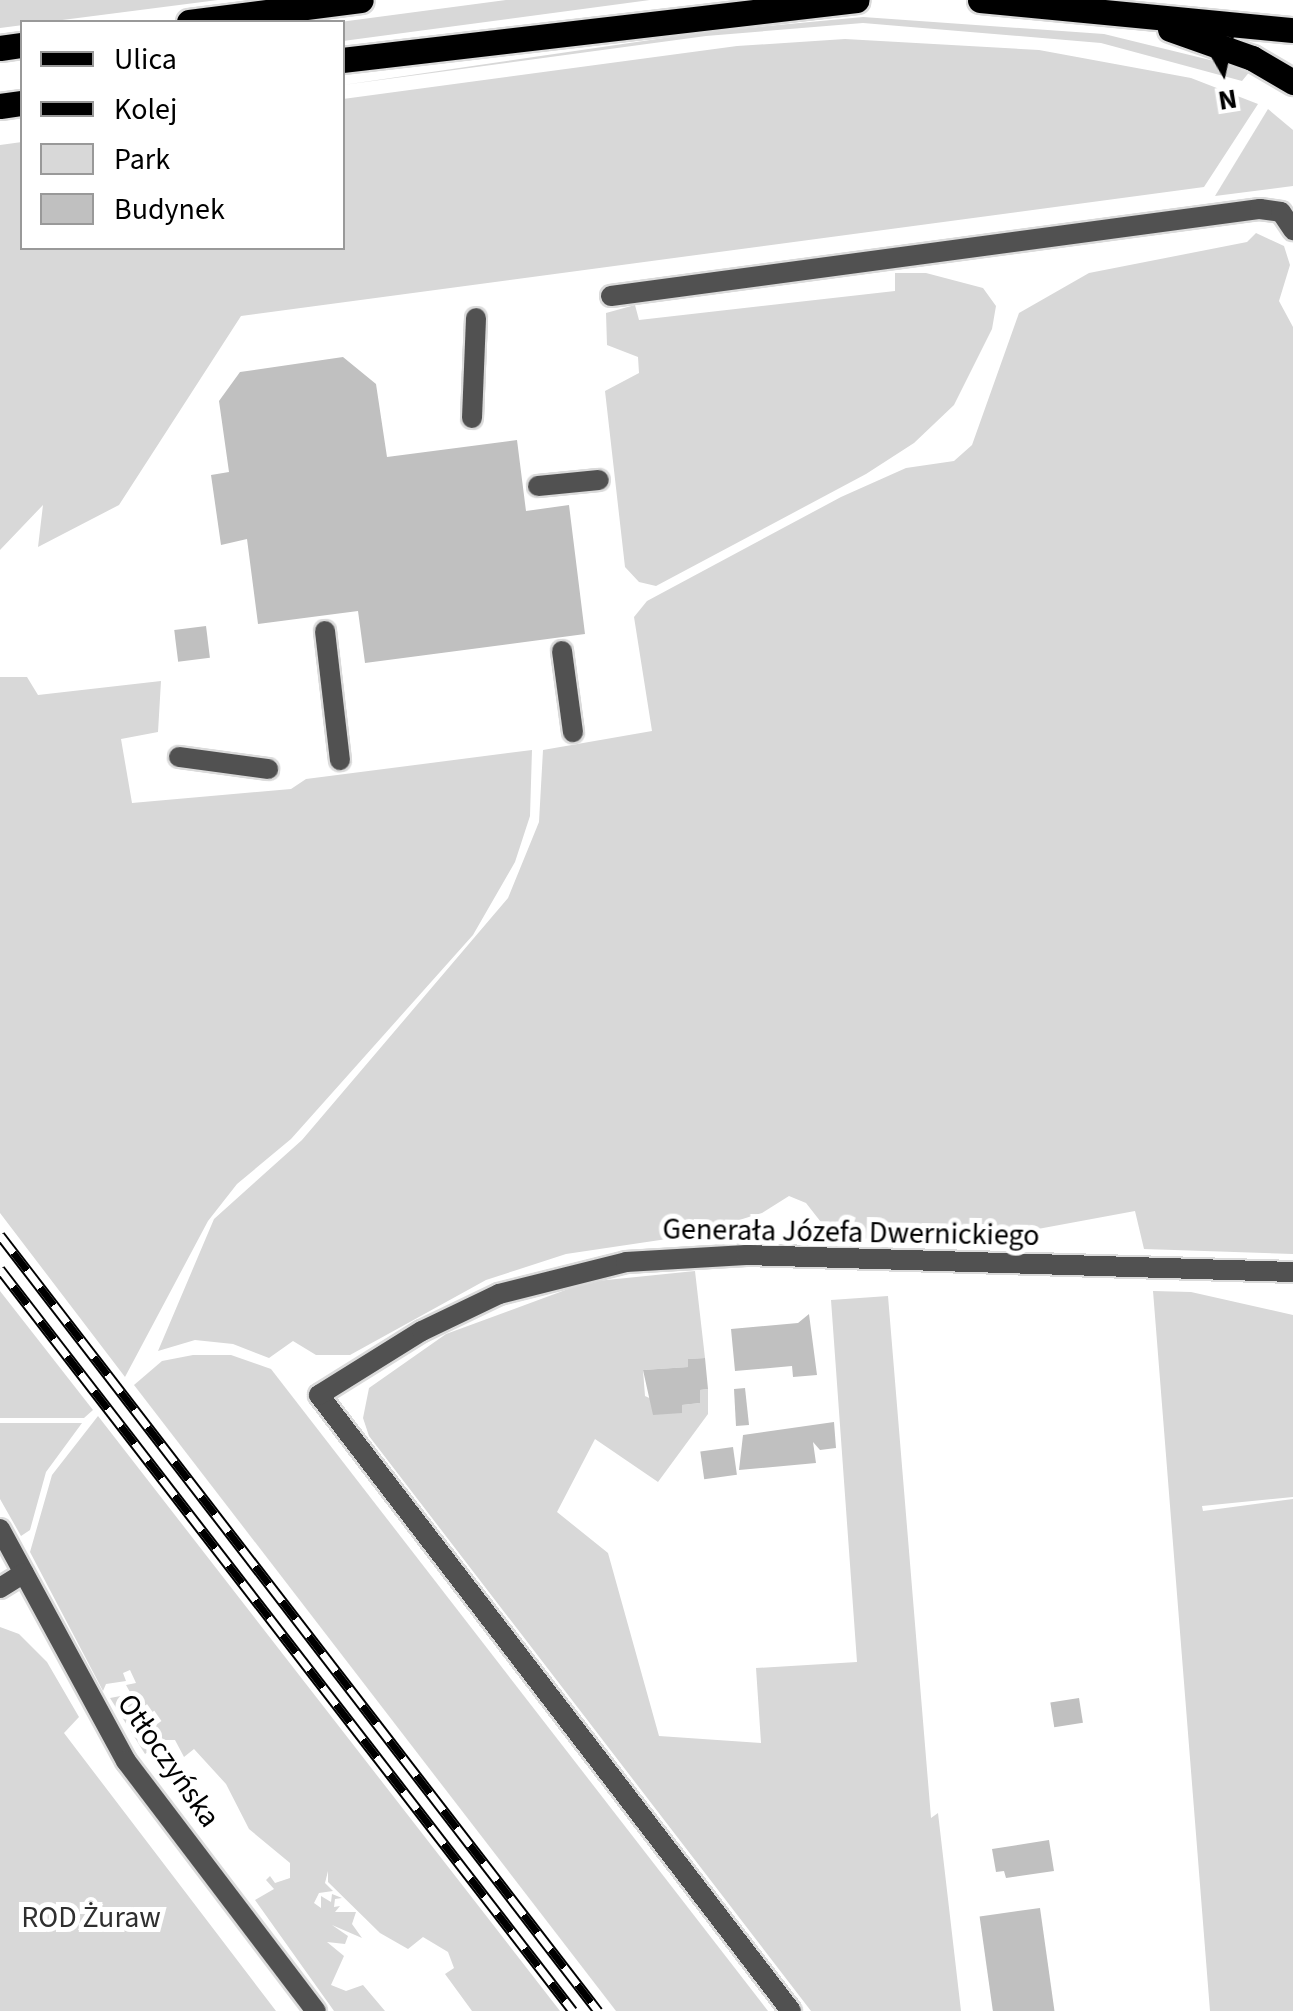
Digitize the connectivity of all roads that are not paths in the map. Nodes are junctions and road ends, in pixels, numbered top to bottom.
1 (361, 0) edge
2 (857, 0) edge
3 (980, 0) edge
4 (1112, 13) junction
5 (204, 20) edge
6 (1293, 30) edge
7 (345, 60) edge
8 (1293, 82) edge
9 (1293, 230) edge
10 (611, 296) dead end
11 (476, 318) dead end
12 (472, 418) dead end
13 (599, 480) dead end
14 (538, 486) dead end
15 (325, 632) dead end
16 (562, 651) dead end
17 (572, 732) dead end
18 (179, 758) dead end
19 (340, 760) dead end
20 (268, 768) dead end
21 (1293, 1272) edge
22 (0, 1529) edge
23 (24, 1573) junction
24 (0, 1588) edge
25 (316, 2011) edge
26 (791, 2011) edge

1 - 5 main road
2 - 7 main road
3 - 4 main road
4 - 6 main road
4 - 8 main road
9 - 10 street
11 - 12 street
13 - 14 street
15 - 19 street
16 - 17 street
18 - 20 street
21 - 26 street, Generała Józefa Dwernickiego
22 - 23 street, Otłoczyńska
23 - 24 street
23 - 25 street, Otłoczyńska

